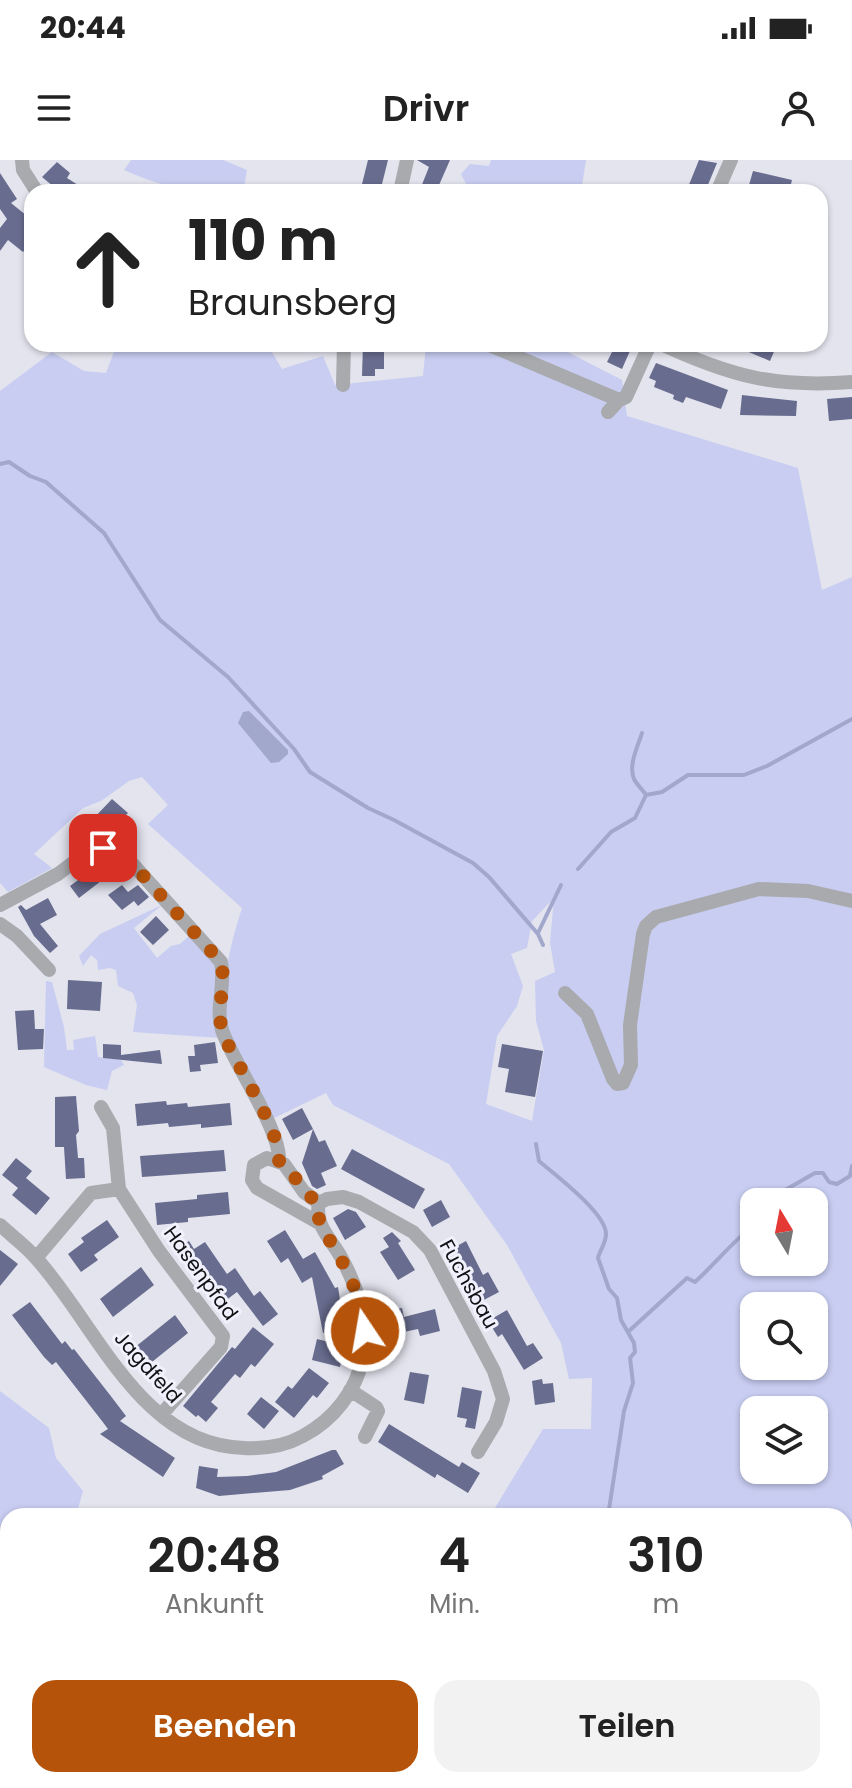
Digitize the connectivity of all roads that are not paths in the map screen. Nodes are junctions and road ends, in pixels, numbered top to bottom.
1 (22, 160) edge
2 (407, 160) edge
3 (731, 160) edge
4 (32, 184) edge
5 (402, 184) edge
6 (720, 184) edge
7 (344, 352) edge
8 (506, 352) edge
9 (646, 352) edge
10 (679, 352) edge
11 (852, 382) edge
12 (343, 385) dead end
13 (619, 400) junction
14 (608, 412) dead end
15 (852, 901) edge
16 (0, 905) edge
17 (0, 924) edge
18 (49, 970) dead end
19 (565, 993) dead end
20 (101, 1107) dead end
21 (279, 1162) junction
22 (119, 1189) junction
23 (319, 1203) junction
24 (319, 1223) junction
25 (0, 1225) edge
26 (36, 1258) junction
27 (350, 1390) junction
28 (161, 1415) junction
29 (365, 1437) dead end
30 (478, 1452) dead end

1 - 4 street
2 - 5 street
3 - 6 street
7 - 12 street
8 - 13 street
9 - 13 street
10 - 11 street
13 - 14 street
15 - 19 street
16 - 21 street
17 - 18 street
20 - 22 street, Hasenpfad
21 - 23 street
21 - 24 street
22 - 26 street
22 - 28 street, Hasenpfad
23 - 24 street
23 - 30 street, Fuchsbau
24 - 27 street, Jagdfeld
25 - 26 street, Jagdfeld
26 - 28 street, Jagdfeld
27 - 28 street, Jagdfeld
27 - 29 street

